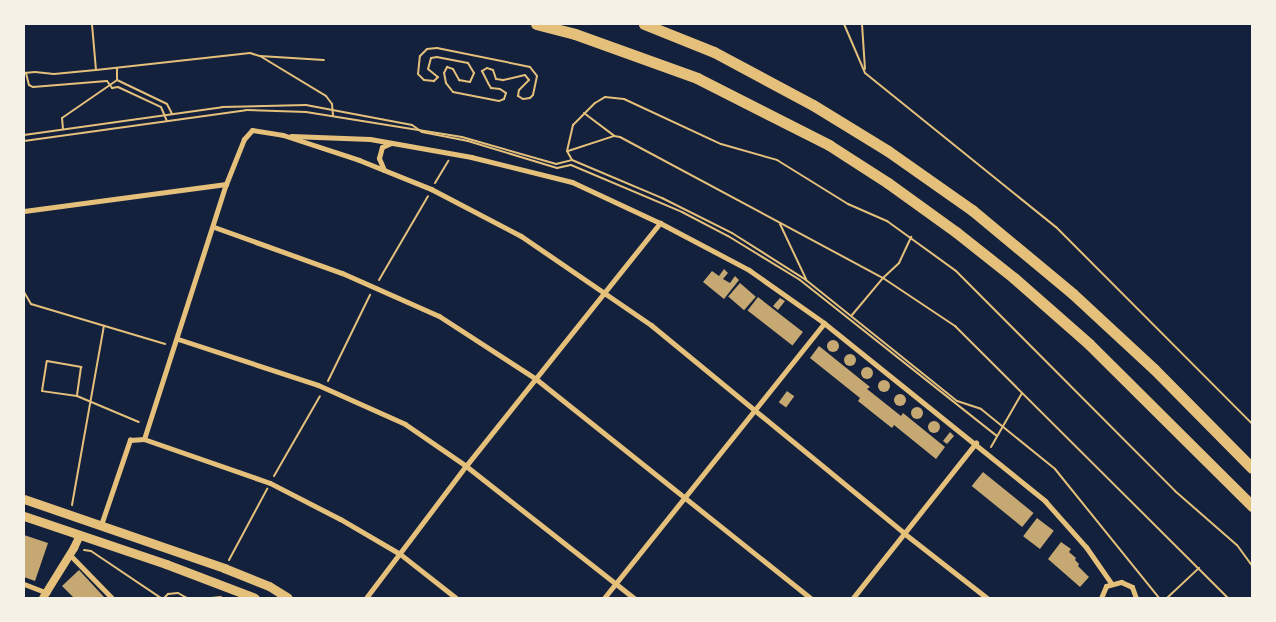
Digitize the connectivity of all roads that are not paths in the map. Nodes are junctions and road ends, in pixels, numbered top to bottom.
1 (536, 24) edge
2 (644, 24) edge
3 (283, 135) junction
4 (391, 143) junction
5 (384, 170) junction
6 (226, 184) junction
7 (24, 211) edge
8 (660, 223) junction
9 (214, 227) junction
10 (606, 292) junction
11 (824, 323) junction
12 (178, 339) junction
13 (536, 379) junction
14 (755, 411) junction
15 (144, 439) junction
16 (976, 443) junction
17 (466, 466) junction
18 (1252, 468) edge
19 (685, 498) junction
20 (24, 499) edge
21 (1252, 506) edge
22 (24, 516) edge
23 (100, 525) junction
24 (905, 534) junction
25 (80, 535) junction
26 (72, 551) junction
27 (400, 554) junction
28 (1111, 583) junction
29 (24, 584) edge
30 (617, 584) junction
31 (45, 595) edge
32 (112, 598) edge
33 (255, 598) edge
34 (288, 598) edge
35 (366, 598) edge
36 (456, 598) edge
37 (604, 598) edge
38 (634, 598) edge
39 (810, 598) edge
40 (853, 598) edge
41 (987, 598) edge
42 (1101, 598) edge
43 (1136, 598) edge

1 - 21 highway
2 - 18 highway
3 - 4 street
3 - 5 street
3 - 6 street
4 - 5 street
4 - 8 street
5 - 10 street
6 - 7 street
6 - 9 street
8 - 10 street
8 - 11 street
9 - 12 street
9 - 13 street
10 - 13 street
10 - 14 street
11 - 14 street
11 - 16 street
12 - 15 street
12 - 17 street
13 - 17 street
13 - 19 street
14 - 19 street
14 - 24 street
15 - 23 street
15 - 27 street
16 - 24 street
16 - 28 street
17 - 27 street
17 - 30 street
19 - 30 street
19 - 39 street
20 - 23 main road
22 - 25 main road
23 - 34 main road
24 - 40 street
24 - 41 street
25 - 26 street
25 - 33 main road
26 - 31 street
26 - 32 street
27 - 35 street
27 - 36 street
28 - 42 street
28 - 43 street
29 - 31 street
30 - 37 street
30 - 38 street

